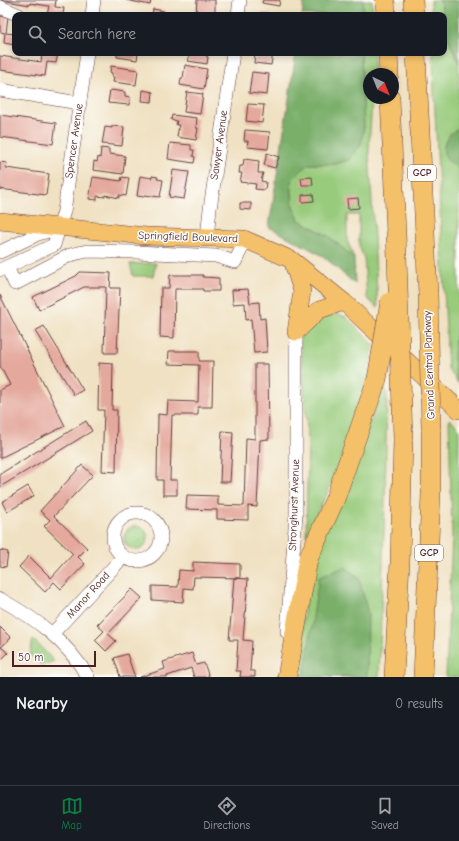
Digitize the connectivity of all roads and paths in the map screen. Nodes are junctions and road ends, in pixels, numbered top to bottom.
1 (94, 0) edge
2 (240, 0) edge
3 (385, 0) edge
4 (413, 0) edge
5 (0, 7) edge
6 (12, 12) edge
7 (92, 12) edge
8 (238, 12) edge
9 (386, 12) edge
10 (414, 12) edge
11 (87, 56) edge
12 (233, 56) edge
13 (388, 56) edge
14 (416, 56) edge
15 (389, 68) edge
16 (0, 90) edge
17 (80, 103) junction
18 (390, 104) edge
19 (0, 221) edge
20 (60, 228) junction
21 (207, 237) junction
22 (246, 239) junction
23 (0, 252) edge
24 (397, 257) junction
25 (292, 260) junction
26 (3, 268) edge
27 (344, 302) junction
28 (296, 332) junction
29 (459, 410) edge
30 (123, 557) dead end
31 (429, 562) junction
32 (0, 599) edge
33 (52, 633) junction
34 (88, 677) edge
35 (285, 677) edge
36 (394, 677) edge
37 (423, 677) edge
38 (429, 677) edge

1 - 7 street
2 - 8 street
3 - 9 highway
4 - 10 highway
5 - 6 street
11 - 17 street, Spencer Avenue
12 - 21 street, Sawyer Avenue
13 - 15 highway
14 - 31 highway, Grand Central Parkway / GCP, bridge
16 - 17 street
17 - 20 street, Spencer Avenue
18 - 24 highway, GCP
19 - 20 main road, Springfield Boulevard
20 - 21 main road, Springfield Boulevard
20 - 23 street
20 - 26 street, Spencer Avenue
21 - 22 main road, Springfield Boulevard
22 - 25 main road, Springfield Boulevard
22 - 26 street, Springfield Boulevard
24 - 35 highway, bridge
24 - 36 highway, GCP, bridge
25 - 27 main road, Springfield Boulevard
25 - 28 main road
27 - 28 main road
27 - 29 main road, Springfield Boulevard
28 - 35 street, Stronghurst Avenue
30 - 33 street, Manor Road
31 - 37 highway, Grand Central Parkway / GCP
31 - 38 highway
32 - 33 street
33 - 34 street

